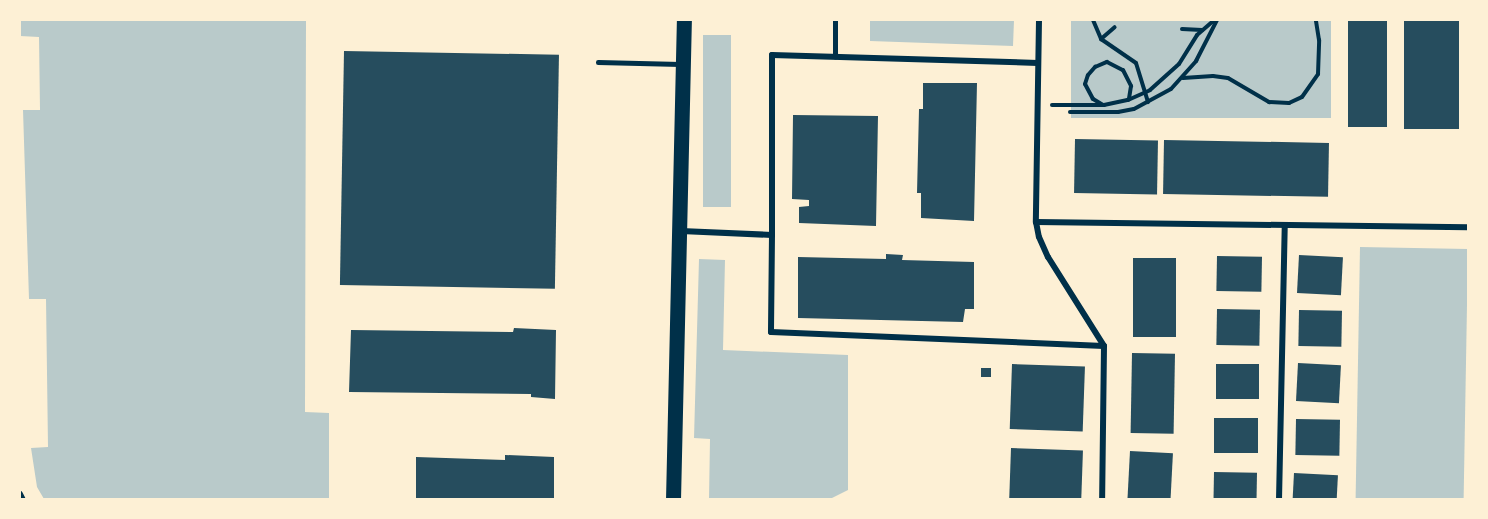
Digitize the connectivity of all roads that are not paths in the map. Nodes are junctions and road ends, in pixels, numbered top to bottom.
1 (684, 20) edge
2 (836, 20) edge
3 (1039, 20) edge
4 (835, 57) junction
5 (598, 62) dead end
6 (1038, 63) junction
7 (683, 64) junction
8 (1036, 222) junction
9 (1285, 225) junction
10 (1468, 227) edge
11 (678, 231) junction
12 (772, 235) junction
13 (1104, 346) junction
14 (20, 494) edge
15 (23, 500) edge
16 (673, 500) edge
17 (1102, 500) edge
18 (1279, 500) edge

1 - 7 main road
2 - 4 lane
3 - 6 street
4 - 6 street
4 - 12 street
5 - 7 lane
6 - 8 street
7 - 11 main road
8 - 9 street
8 - 13 street
9 - 10 street
9 - 18 street
11 - 12 street
11 - 16 main road
12 - 13 street
13 - 17 street
14 - 15 street

